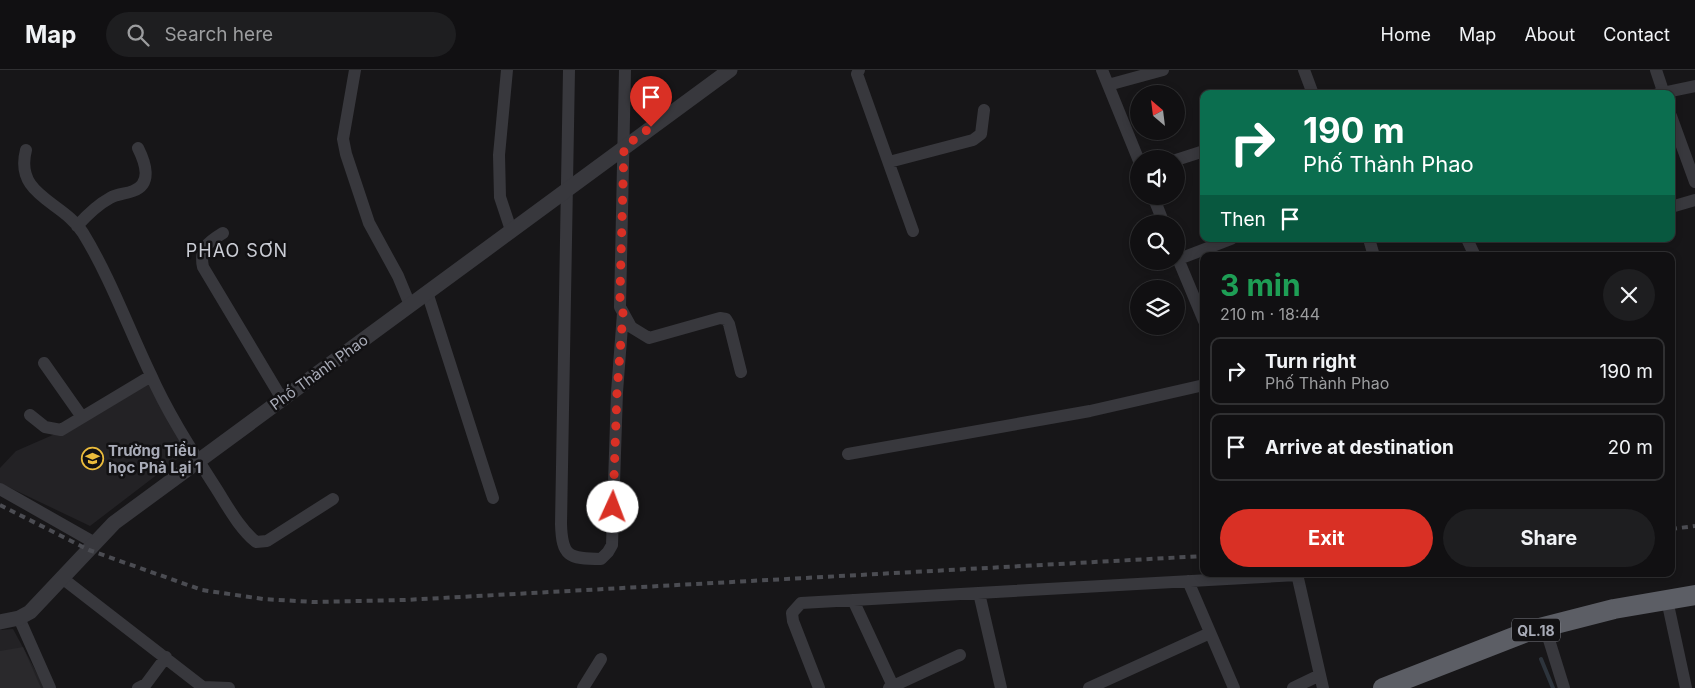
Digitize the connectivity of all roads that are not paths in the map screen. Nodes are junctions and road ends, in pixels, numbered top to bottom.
1 (355, 70) edge
2 (507, 70) edge
3 (569, 70) edge
4 (625, 70) edge
5 (730, 70) edge
6 (859, 70) edge
7 (1102, 70) edge
8 (1163, 70) edge
9 (1304, 70) edge
10 (1656, 70) edge
11 (1108, 84) junction
12 (1695, 86) edge
13 (1312, 90) edge
14 (1660, 90) edge
15 (1675, 90) edge
16 (984, 110) dead end
17 (1675, 127) edge
18 (138, 148) dead end
19 (621, 149) junction
20 (26, 150) dead end
21 (1135, 150) edge
22 (1200, 152) edge
23 (1185, 157) edge
24 (888, 162) junction
25 (1695, 182) edge
26 (570, 187) junction
27 (1695, 200) edge
28 (1675, 207) edge
29 (77, 226) junction
30 (511, 230) junction
31 (914, 231) dead end
32 (223, 233) dead end
33 (1221, 242) edge
34 (1185, 253) edge
35 (1183, 270) edge
36 (427, 292) junction
37 (410, 305) junction
38 (1200, 312) edge
39 (623, 313) junction
40 (44, 363) dead end
41 (741, 372) dead end
42 (151, 376) junction
43 (1200, 386) edge
44 (282, 399) junction
45 (30, 414) dead end
46 (82, 417) junction
47 (848, 454) dead end
48 (198, 461) junction
49 (0, 489) edge
50 (493, 498) dead end
51 (334, 499) dead end
52 (95, 543) junction
53 (1250, 577) edge
54 (1298, 577) edge
55 (62, 578) junction
56 (1188, 581) junction
57 (980, 593) junction
58 (1695, 595) edge
59 (853, 600) junction
60 (1667, 600) junction
61 (19, 618) junction
62 (0, 622) edge
63 (1545, 627) junction
64 (1210, 633) junction
65 (960, 655) dead end
66 (166, 657) junction
67 (601, 659) dead end
68 (1322, 682) edge
69 (891, 687) edge
70 (50, 688) edge
71 (138, 688) edge
72 (203, 688) edge
73 (229, 688) edge
74 (583, 688) edge
75 (819, 688) edge
76 (1001, 688) edge
77 (1089, 688) edge
78 (1234, 688) edge
79 (1292, 688) edge
80 (1383, 688) edge
81 (1564, 688) edge
82 (1686, 688) edge

1 - 37 street
2 - 30 street
3 - 26 street
4 - 19 street
5 - 19 street, Phố Thành Phao
6 - 24 street
7 - 11 street
8 - 11 street
9 - 13 street
10 - 14 street
11 - 21 street
12 - 15 street
16 - 24 street
17 - 25 street
18 - 29 street
19 - 26 street, Phố Thành Phao
19 - 39 street
20 - 29 street
22 - 23 street
24 - 31 street
26 - 30 street, Phố Thành Phao
26 - 39 street
27 - 28 street
29 - 42 street
30 - 36 street, Phố Thành Phao
32 - 44 street
33 - 34 street
35 - 38 street
36 - 37 street, Phố Thành Phao
36 - 50 street
37 - 44 street, Phố Thành Phao
39 - 41 street
40 - 46 street
42 - 46 street
42 - 48 street
43 - 47 street
44 - 48 street, Phố Thành Phao
45 - 46 street
48 - 51 street
48 - 52 street, Phố Thành Phao
49 - 52 street
52 - 55 street, Phố Thành Phao
53 - 56 street
54 - 68 street
55 - 61 street, Phố Thành Phao
55 - 66 street
56 - 57 street
56 - 64 street
57 - 59 street
57 - 76 street
58 - 60 highway, QL.18
59 - 69 street
59 - 75 street
60 - 63 highway, QL.18
60 - 82 street
61 - 62 street
61 - 70 street
63 - 80 highway, QL.18
63 - 81 street
64 - 77 street
64 - 78 street
65 - 69 street
66 - 71 street
66 - 72 street
67 - 74 street
68 - 79 street
72 - 73 street

